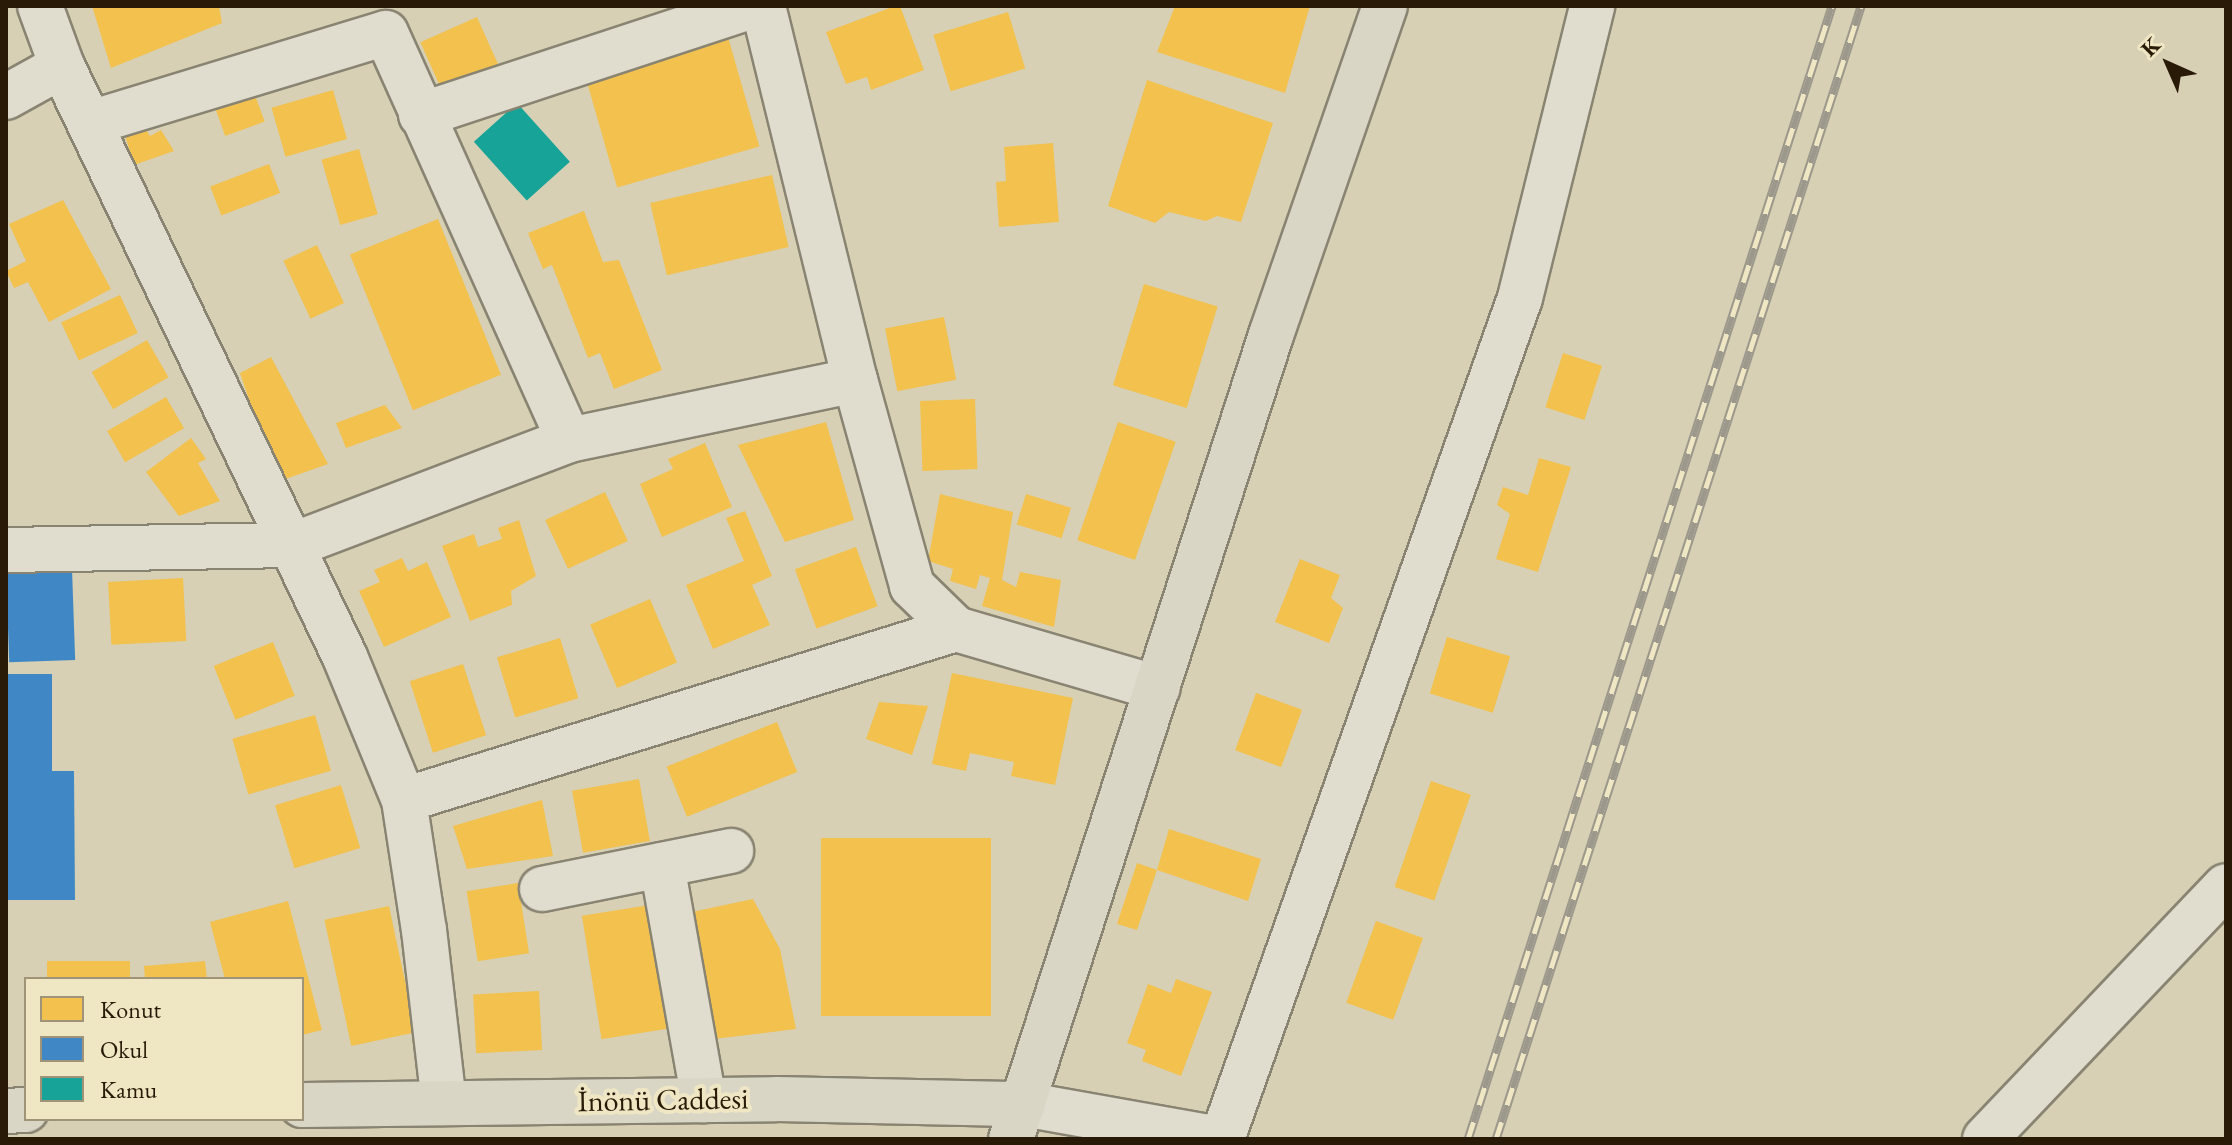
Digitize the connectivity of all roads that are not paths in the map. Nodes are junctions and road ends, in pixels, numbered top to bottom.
1 (40, 6) edge
2 (752, 6) edge
3 (763, 6) edge
4 (1385, 6) edge
5 (1592, 6) edge
6 (62, 66) junction
7 (6, 97) edge
8 (421, 115) junction
9 (90, 123) junction
10 (855, 380) junction
11 (569, 440) junction
12 (293, 545) junction
13 (6, 550) edge
14 (956, 629) junction
15 (1158, 688) junction
16 (404, 800) junction
17 (731, 851) dead end
18 (662, 865) junction
19 (2226, 886) edge
20 (542, 889) dead end
21 (704, 1100) junction
22 (444, 1103) junction
23 (304, 1105) edge
24 (1017, 1121) edge
25 (1221, 1139) edge
26 (1985, 1139) edge

1 - 6 street
2 - 8 street
3 - 10 street
4 - 15 main road
5 - 25 street
6 - 7 street
6 - 9 street
8 - 9 street
8 - 11 street
9 - 12 street
10 - 11 street
10 - 14 street
11 - 12 street
12 - 13 street
12 - 16 street
14 - 15 street
14 - 16 street
15 - 24 main road
16 - 22 street
17 - 18 street
18 - 20 street
18 - 21 street
19 - 26 street
21 - 22 main road, İnönü Caddesi
21 - 24 main road, İnönü Caddesi
22 - 23 main road, İnönü Caddesi
24 - 25 street

